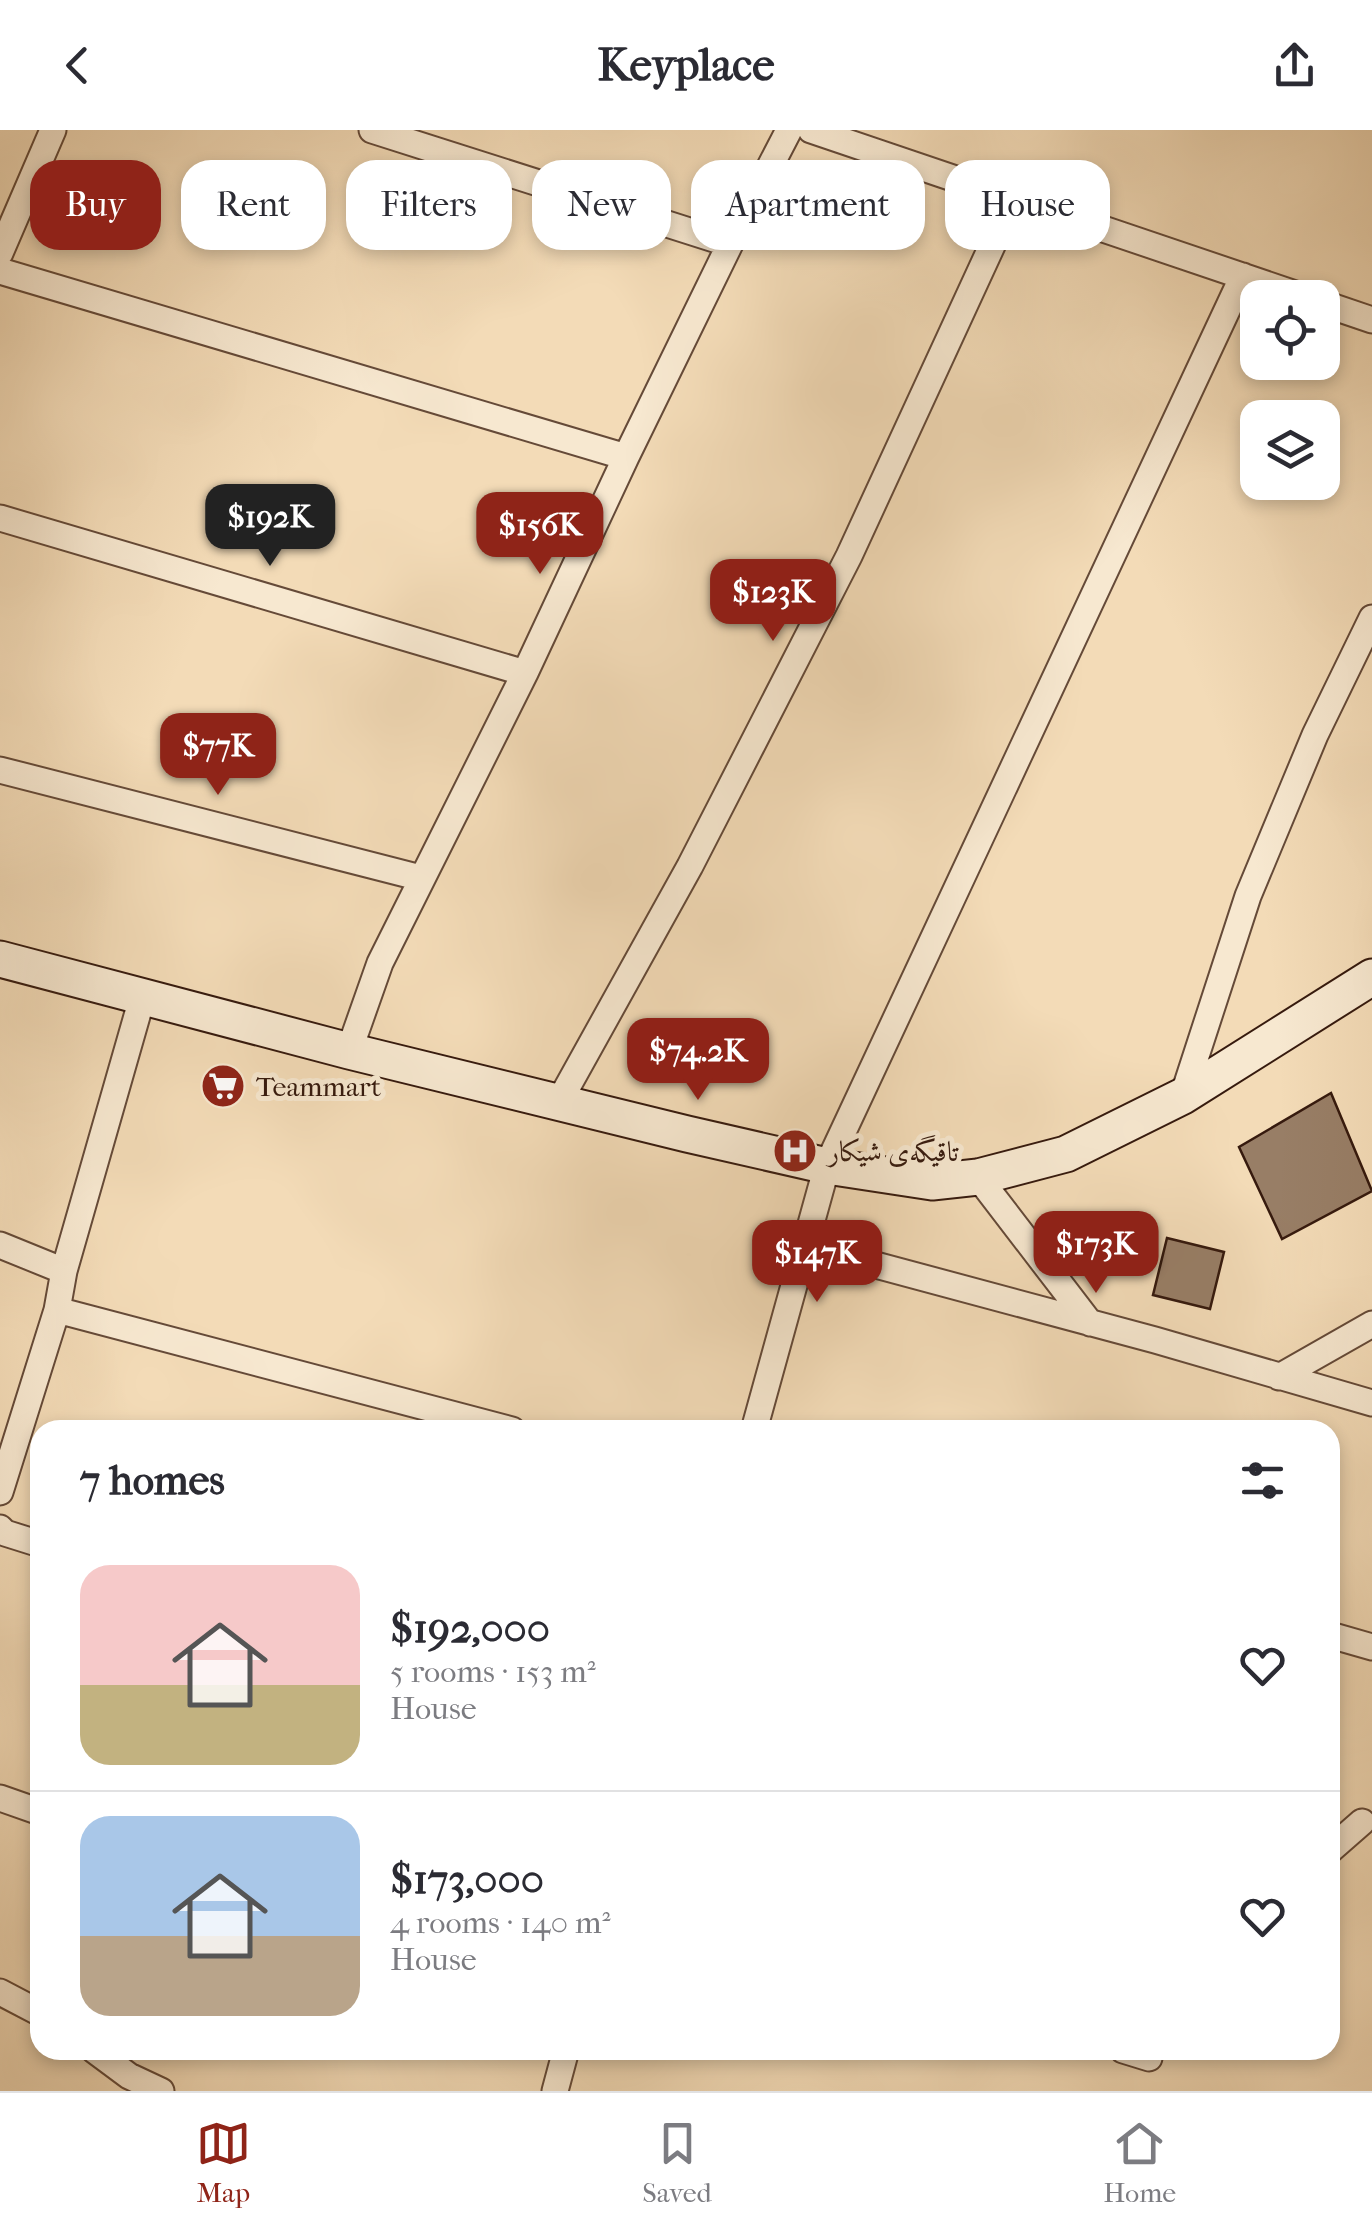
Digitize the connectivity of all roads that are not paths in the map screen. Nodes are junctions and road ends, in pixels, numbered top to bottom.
1 (53, 130) edge
2 (372, 130) edge
3 (789, 130) edge
4 (811, 130) edge
5 (772, 160) edge
6 (945, 175) edge
7 (1110, 231) edge
8 (691, 232) edge
9 (727, 250) edge
10 (990, 250) edge
11 (0, 253) edge
12 (0, 271) edge
13 (1244, 276) junction
14 (1255, 280) edge
15 (1340, 309) edge
16 (1372, 320) edge
17 (626, 456) junction
18 (0, 518) edge
19 (1372, 618) edge
20 (525, 673) junction
21 (0, 770) edge
22 (422, 878) junction
23 (0, 959) edge
24 (1372, 977) edge
25 (144, 996) junction
26 (348, 1051) junction
27 (1183, 1096) junction
28 (559, 1102) junction
29 (827, 1166) junction
30 (978, 1177) junction
31 (0, 1245) edge
32 (805, 1246) junction
33 (64, 1270) junction
34 (56, 1310) junction
35 (1090, 1323) junction
36 (1372, 1324) edge
37 (1279, 1377) junction
38 (1372, 1403) edge
39 (474, 1420) edge
40 (757, 1420) edge
41 (0, 1492) edge
42 (0, 1528) edge
43 (30, 1541) edge
44 (1340, 1638) edge
45 (1372, 1647) edge
46 (0, 1798) edge
47 (30, 1808) edge
48 (1362, 1822) dead end
49 (1340, 1841) edge
50 (0, 1992) edge
51 (30, 2008) edge
52 (108, 2060) edge
53 (563, 2060) edge
54 (161, 2091) edge
55 (555, 2091) edge

1 - 11 street
2 - 8 street
3 - 5 street
4 - 6 street
7 - 13 street
9 - 17 street
10 - 28 street
12 - 17 street
13 - 14 street
13 - 29 street
15 - 16 street
17 - 20 street
18 - 20 street
19 - 27 street
20 - 22 street
21 - 22 street
22 - 26 street
23 - 25 street
24 - 27 street
25 - 26 street
25 - 33 street
26 - 28 street
27 - 30 street
28 - 29 street
29 - 30 street
29 - 32 street
30 - 35 street
31 - 33 street
32 - 35 street
32 - 40 street
33 - 34 street
34 - 39 street
34 - 41 street
35 - 37 street
36 - 37 street
37 - 38 street
42 - 43 street
44 - 45 street
46 - 47 street
48 - 49 street
50 - 51 street
52 - 54 street
53 - 55 street

